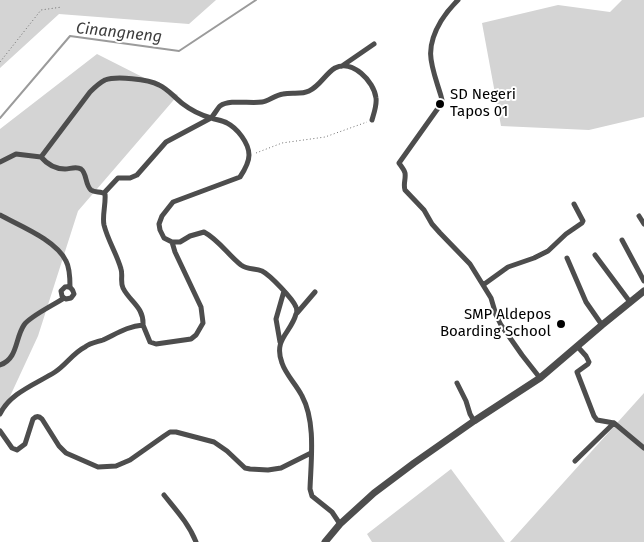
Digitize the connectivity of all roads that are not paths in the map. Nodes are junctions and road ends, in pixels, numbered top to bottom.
1 (458, 0) edge
2 (374, 44) dead end
3 (342, 66) junction
4 (211, 118) junction
5 (372, 120) road end
6 (41, 157) junction
7 (0, 162) edge
8 (104, 193) junction
9 (574, 204) dead end
10 (0, 216) edge
11 (638, 216) dead end
12 (644, 224) edge
13 (622, 240) dead end
14 (172, 242) junction
15 (594, 255) dead end
16 (567, 258) dead end
17 (644, 281) edge
18 (483, 285) junction
19 (70, 287) junction
20 (284, 291) junction
21 (644, 291) edge
22 (315, 292) dead end
23 (64, 298) junction
24 (630, 302) junction
25 (297, 313) junction
26 (143, 325) junction
27 (602, 325) junction
28 (280, 342) junction
29 (577, 346) junction
30 (0, 365) edge
31 (540, 378) junction
32 (457, 383) dead end
33 (0, 414) edge
34 (474, 421) junction
35 (614, 423) junction
36 (0, 431) edge
37 (644, 448) edge
38 (311, 453) junction
39 (575, 460) dead end
40 (164, 494) dead end
41 (340, 524) junction
42 (196, 542) edge
43 (325, 542) edge

1 - 18 street
2 - 3 street
3 - 4 street
3 - 5 street
4 - 6 street
4 - 8 street
4 - 14 street
6 - 7 street
6 - 8 street
8 - 26 street
9 - 18 street
10 - 19 street
11 - 12 street
13 - 17 street
14 - 20 street
14 - 26 street
15 - 24 street
16 - 27 street
18 - 31 street
19 - 23 street
19 - 23 street
20 - 25 street
20 - 28 street
21 - 24 street
22 - 25 street
23 - 30 street
24 - 27 street
25 - 28 street
26 - 33 street
27 - 29 street
28 - 38 street
29 - 31 street
29 - 35 street
31 - 34 street
32 - 34 street
34 - 41 street
35 - 37 street
35 - 39 street
36 - 38 street
38 - 41 street
40 - 42 street
41 - 43 street

